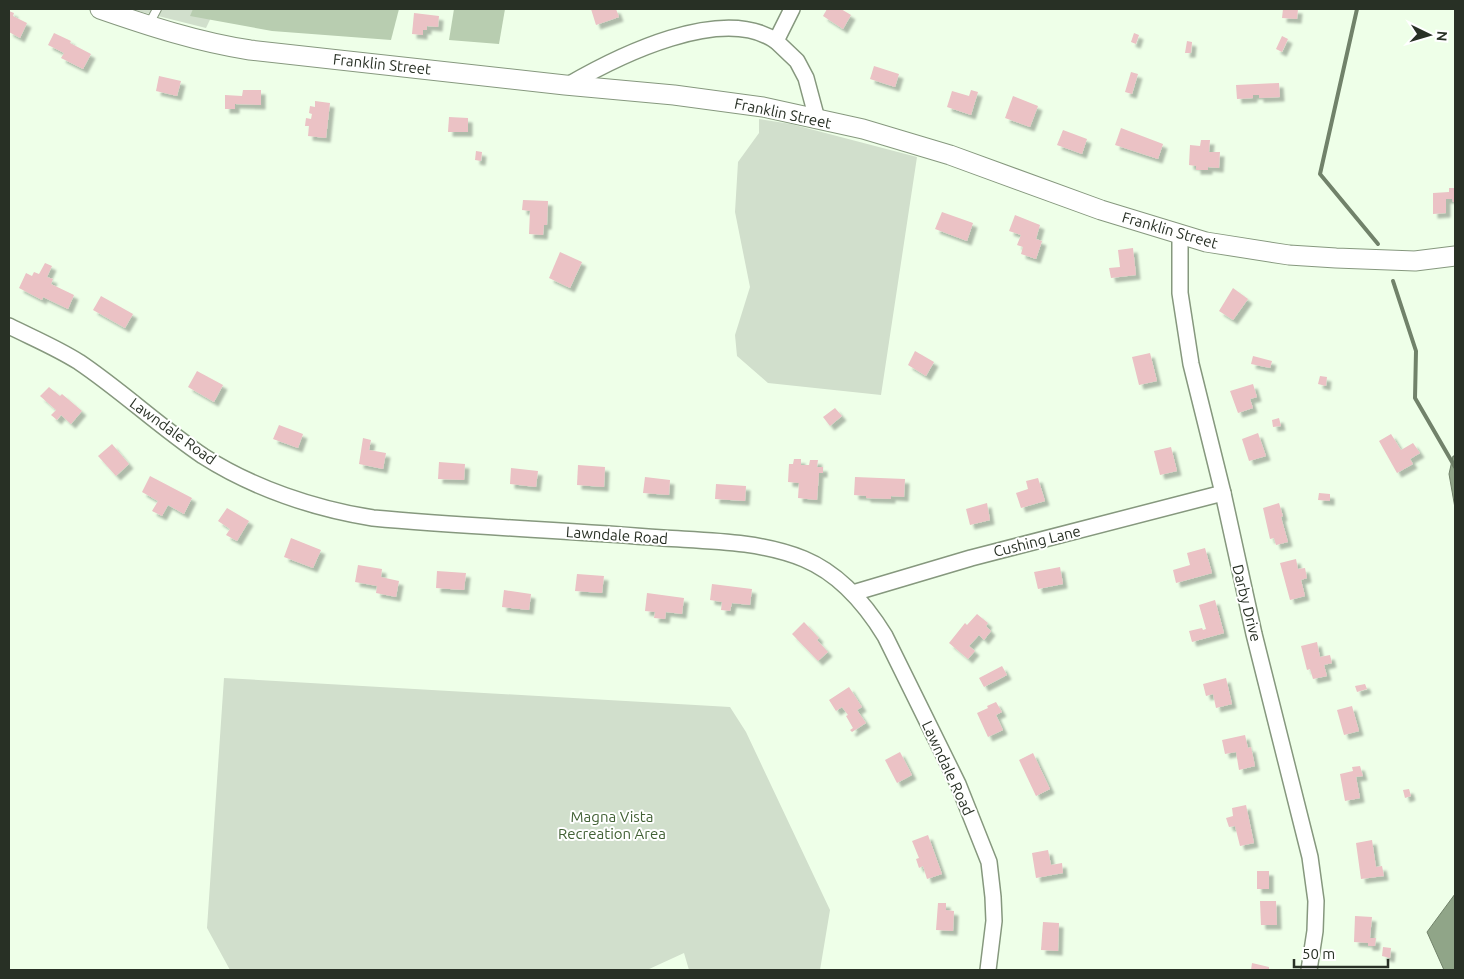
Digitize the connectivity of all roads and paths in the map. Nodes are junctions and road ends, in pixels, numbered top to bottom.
1 (100, 9) edge
2 (157, 9) edge
3 (792, 9) edge
4 (148, 26) junction
5 (776, 41) junction
6 (568, 85) junction
7 (816, 119) junction
8 (1180, 234) junction
9 (1455, 256) edge
10 (9, 326) edge
11 (1223, 493) junction
12 (853, 593) junction
13 (988, 970) edge
14 (1309, 970) edge

1 - 4 street, Franklin Street
2 - 4 lane
3 - 5 street
4 - 6 street, Franklin Street
5 - 6 street
5 - 7 street
6 - 7 street, Franklin Street
7 - 8 street, Franklin Street
8 - 9 street, Franklin Street
8 - 11 street, Darby Drive
10 - 12 street, Lawndale Road
11 - 12 street, Cushing Lane
11 - 14 street, Darby Drive
12 - 13 street, Lawndale Road

